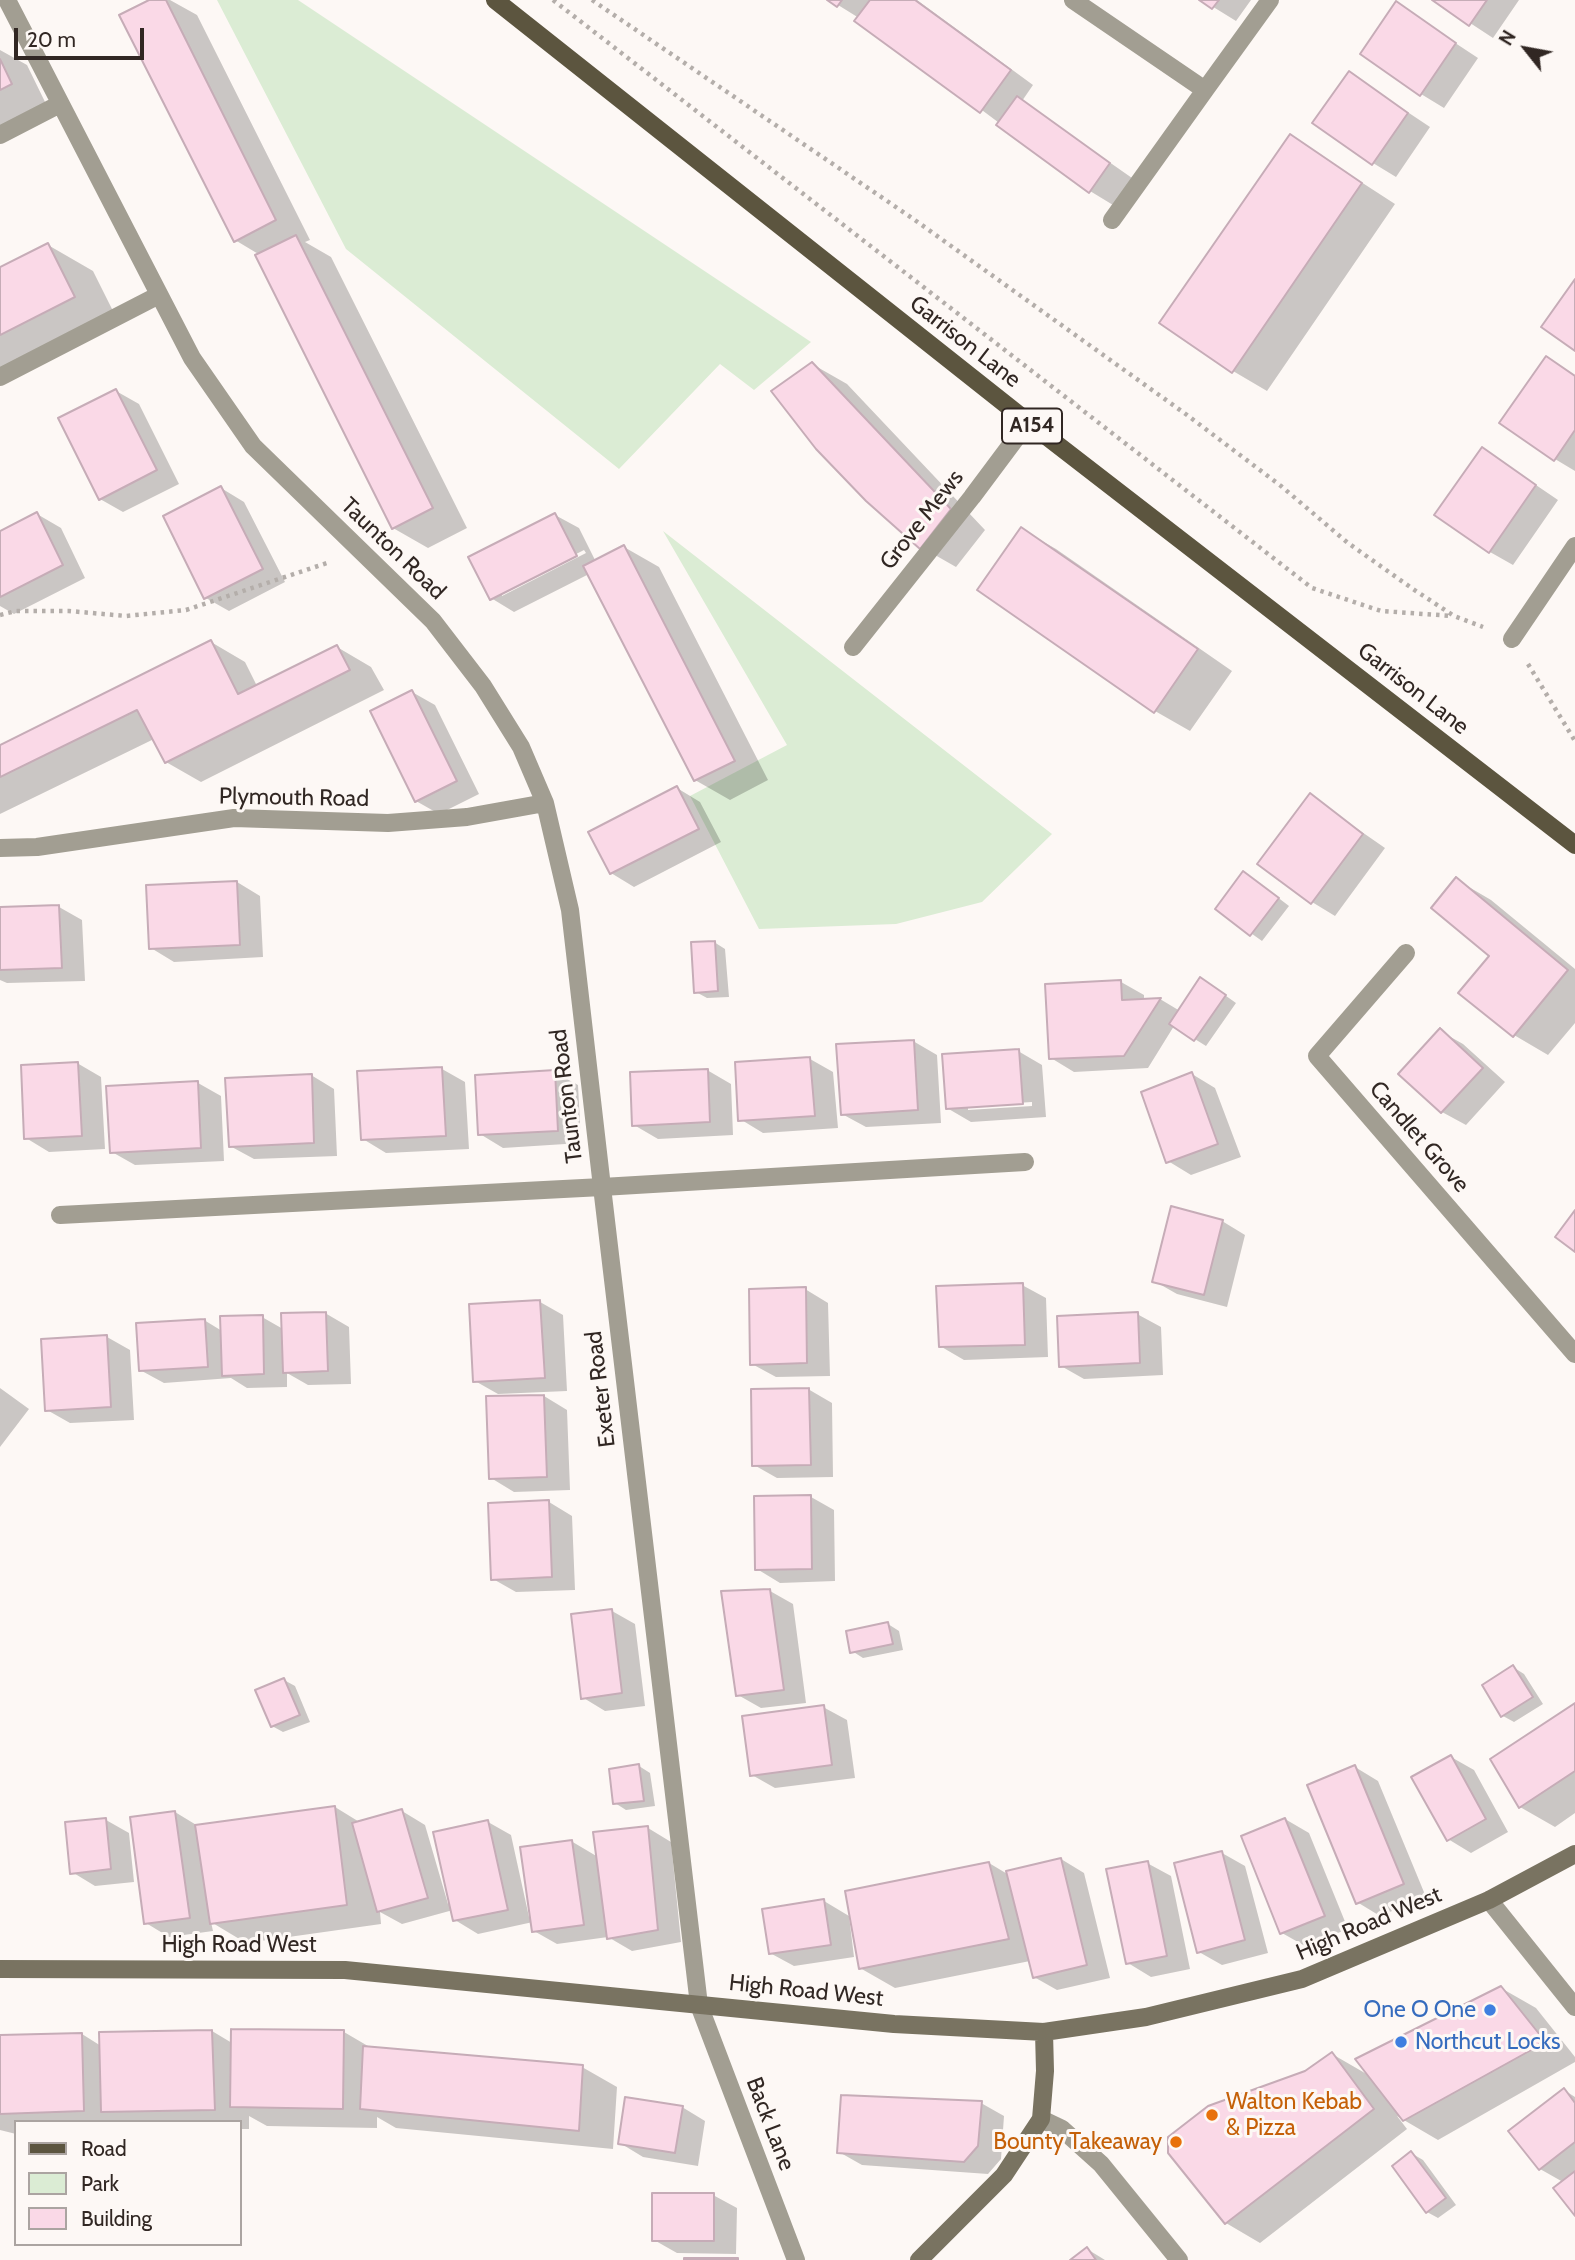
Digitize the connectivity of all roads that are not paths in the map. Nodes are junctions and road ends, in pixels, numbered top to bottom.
1 (7, 0) edge
2 (495, 0) edge
3 (1073, 0) edge
4 (1270, 0) edge
5 (1205, 90) junction
6 (60, 104) junction
7 (0, 135) edge
8 (1112, 220) dead end
9 (159, 295) junction
10 (0, 377) edge
11 (1028, 422) junction
12 (1575, 546) edge
13 (1512, 639) road end
14 (853, 647) dead end
15 (545, 803) junction
16 (1575, 845) edge
17 (0, 848) edge
18 (1406, 953) dead end
19 (1025, 1162) dead end
20 (602, 1187) junction
21 (60, 1215) dead end
22 (1575, 1353) edge
23 (1575, 1854) edge
24 (1489, 1900) junction
25 (0, 1969) edge
26 (699, 2005) junction
27 (1575, 2007) edge
28 (1044, 2032) junction
29 (1041, 2119) junction
30 (796, 2260) edge
31 (919, 2260) edge
32 (1179, 2260) edge

1 - 6 street, Taunton Road
2 - 11 main road, Garrison Lane / A154
3 - 5 street
4 - 5 street
5 - 8 street
6 - 7 street
6 - 9 street, Taunton Road
9 - 10 street
9 - 15 street, Taunton Road
11 - 14 street, Grove Mews
11 - 16 main road, Garrison Lane / A154
12 - 13 street
15 - 17 street, Plymouth Road
15 - 20 street, Taunton Road
18 - 22 street, Candlet Grove
19 - 20 street
20 - 21 street
20 - 26 street, Exeter Road
23 - 24 street, High Road West
24 - 27 street
24 - 28 street, High Road West
25 - 26 street, High Road West
26 - 28 street, High Road West
26 - 30 street, Back Lane
28 - 29 street
29 - 31 street
29 - 32 street

